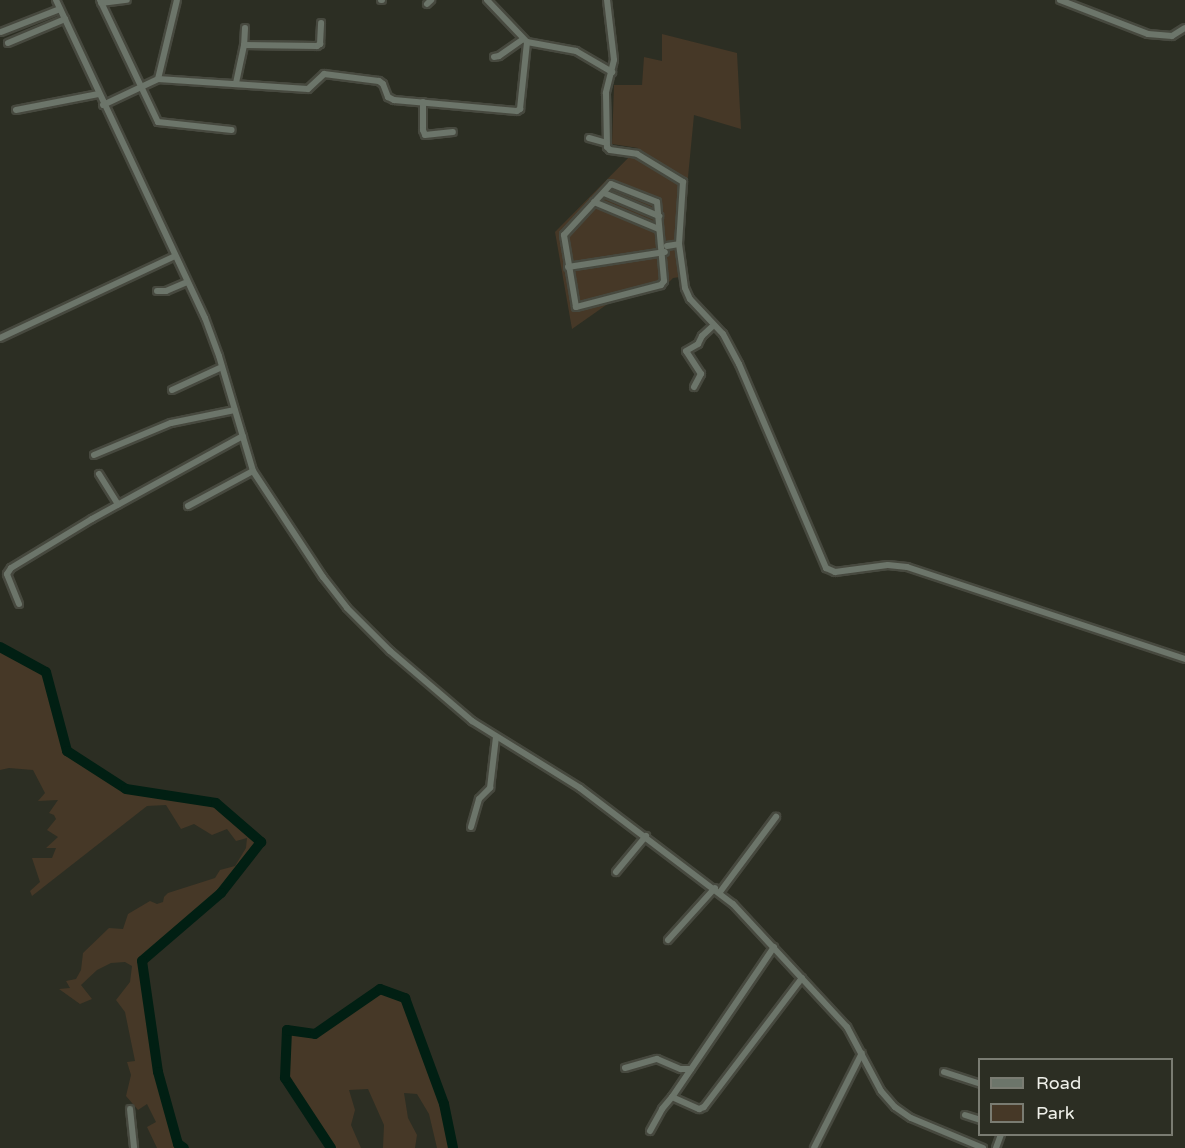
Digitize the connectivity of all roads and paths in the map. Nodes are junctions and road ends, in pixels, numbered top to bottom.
1 (56, 0) edge
2 (127, 0) edge
3 (177, 0) edge
4 (487, 0) edge
5 (607, 0) edge
6 (1060, 0) edge
7 (101, 2) edge
8 (60, 9) junction
9 (65, 19) junction
10 (321, 23) dead end
11 (245, 28) dead end
12 (1185, 28) edge
13 (1, 32) edge
14 (525, 40) junction
15 (8, 43) dead end
16 (244, 45) junction
17 (494, 57) dead end
18 (612, 72) junction
19 (158, 79) junction
20 (236, 83) junction
21 (142, 87) junction
22 (98, 94) junction
23 (423, 102) junction
24 (104, 105) junction
25 (16, 110) dead end
26 (232, 130) dead end
27 (453, 132) dead end
28 (589, 138) dead end
29 (606, 144) junction
30 (604, 193) junction
31 (594, 202) junction
32 (659, 216) junction
33 (658, 229) junction
34 (679, 247) junction
35 (663, 250) junction
36 (175, 256) junction
37 (568, 267) junction
38 (188, 282) junction
39 (157, 291) dead end
40 (714, 325) junction
41 (0, 338) edge
42 (222, 367) junction
43 (694, 387) dead end
44 (172, 390) dead end
45 (235, 410) junction
46 (243, 436) junction
47 (94, 455) dead end
48 (253, 471) junction
49 (99, 474) dead end
50 (118, 505) junction
51 (188, 506) dead end
52 (19, 604) dead end
53 (1185, 659) edge
54 (496, 737) junction
55 (776, 817) dead end
56 (471, 827) dead end
57 (646, 836) junction
58 (616, 872) dead end
59 (718, 890) junction
60 (668, 940) dead end
61 (774, 947) junction
62 (802, 978) junction
63 (862, 1053) junction
64 (626, 1068) dead end
65 (691, 1069) junction
66 (944, 1072) dead end
67 (978, 1083) edge
68 (672, 1097) junction
69 (130, 1109) dead end
70 (965, 1115) dead end
71 (978, 1119) edge
72 (650, 1131) dead end
73 (134, 1148) edge
74 (814, 1148) edge
75 (983, 1148) edge

1 - 8 street
2 - 7 street
3 - 19 street
4 - 14 street
5 - 18 street
6 - 12 street
7 - 21 street
8 - 9 street
8 - 13 street
9 - 15 street
9 - 22 street
10 - 16 street
11 - 16 street
14 - 17 street
14 - 18 street
14 - 23 street
16 - 20 street
18 - 29 street
19 - 20 street
19 - 21 street
20 - 23 street
21 - 24 street
21 - 26 street
22 - 24 street
22 - 25 street
23 - 27 street
24 - 36 street
28 - 29 street
29 - 34 street
30 - 31 street
30 - 32 street
30 - 32 street
31 - 33 street
31 - 37 street
32 - 33 street
33 - 35 street
34 - 35 street
34 - 40 street
35 - 37 street
35 - 37 street
36 - 38 street
36 - 41 street
38 - 39 street
38 - 42 street
40 - 43 street
40 - 53 street
42 - 44 street
42 - 45 street
45 - 46 street
45 - 47 street
46 - 48 street
46 - 50 street
48 - 51 street
48 - 54 street
49 - 50 street
50 - 52 street
54 - 56 street
54 - 57 street
55 - 59 street
57 - 58 street
57 - 59 street
59 - 60 street
59 - 61 street
61 - 62 street
61 - 65 street
62 - 63 street
62 - 68 street
63 - 74 street
63 - 75 street
64 - 65 street
65 - 68 street
66 - 67 street
68 - 72 street
69 - 73 street
70 - 71 street

